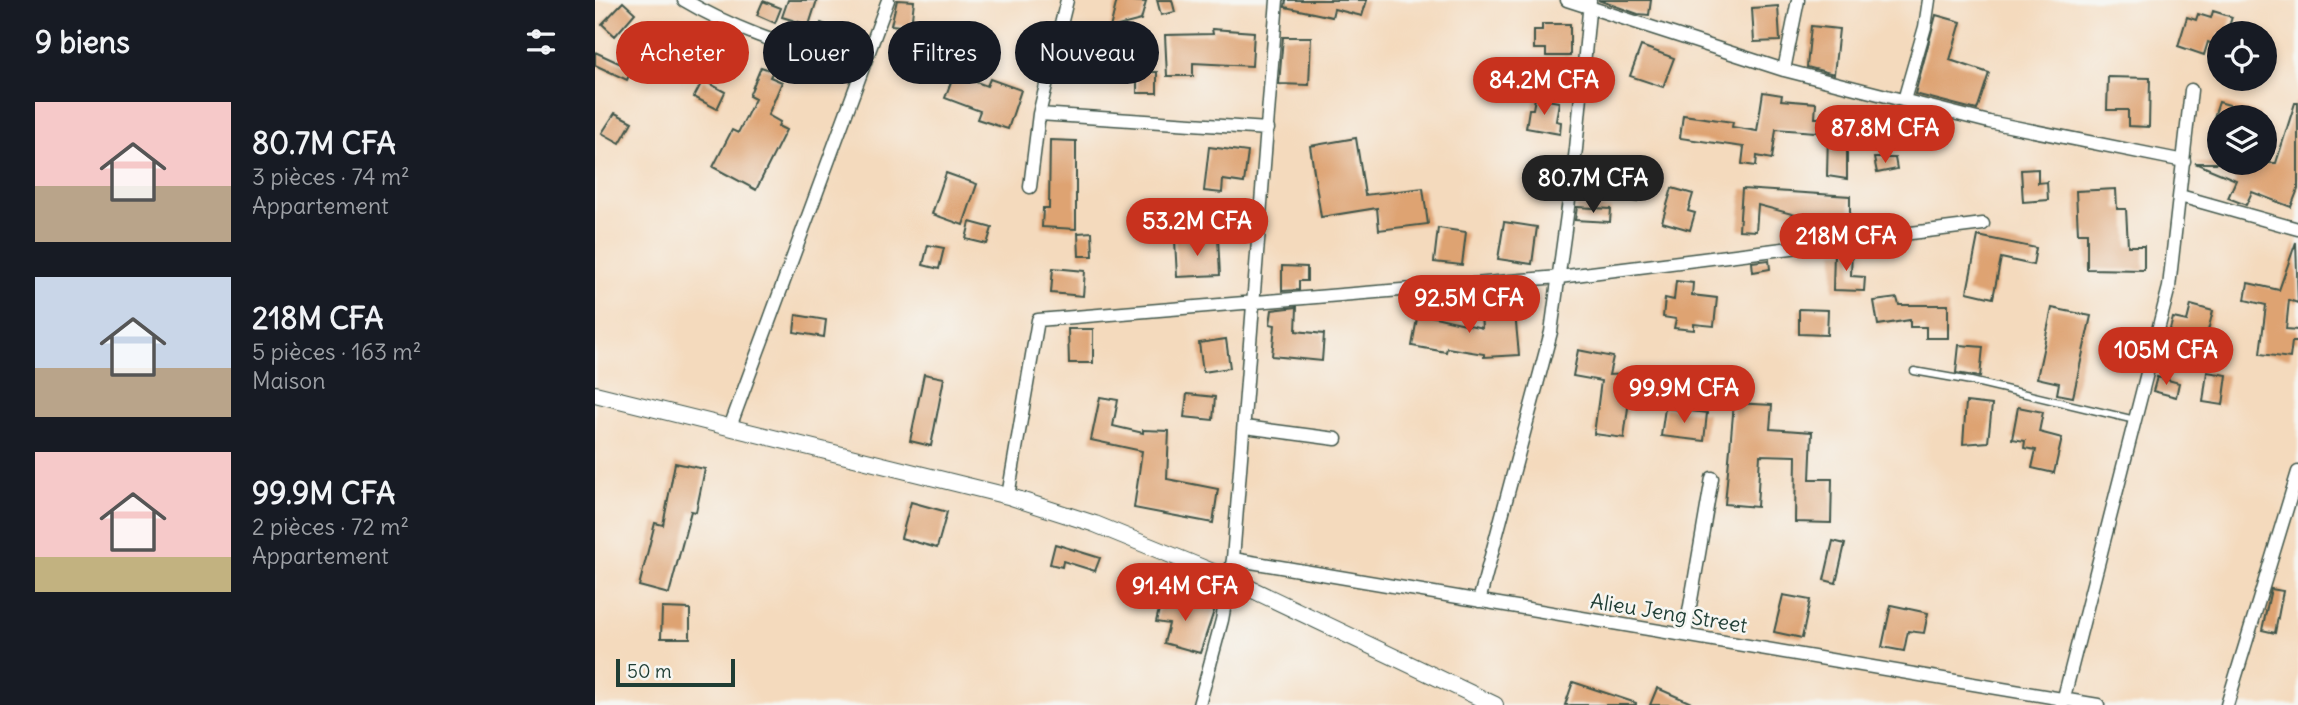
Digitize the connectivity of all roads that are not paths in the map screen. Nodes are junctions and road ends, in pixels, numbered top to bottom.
1 (684, 0) edge
2 (888, 0) edge
3 (1066, 0) edge
4 (1277, 0) edge
5 (1567, 0) edge
6 (1798, 0) edge
7 (1929, 0) edge
8 (1590, 4) edge
9 (763, 37) edge
10 (874, 38) edge
11 (1784, 70) junction
12 (857, 84) edge
13 (2191, 90) dead end
14 (1904, 100) junction
15 (1039, 114) junction
16 (1268, 128) junction
17 (2185, 161) junction
18 (1030, 187) dead end
19 (2180, 196) junction
20 (1983, 223) dead end
21 (2298, 229) edge
22 (1559, 277) junction
23 (1255, 302) junction
24 (1914, 371) dead end
25 (595, 394) edge
26 (2135, 420) junction
27 (730, 427) junction
28 (1245, 428) junction
29 (1336, 439) dead end
30 (2298, 472) edge
31 (1712, 478) dead end
32 (1008, 496) junction
33 (1233, 559) junction
34 (1230, 579) junction
35 (1479, 601) junction
36 (1685, 635) junction
37 (2063, 702) edge
38 (1199, 705) edge
39 (1495, 705) edge
40 (2098, 705) edge
41 (2227, 705) edge

1 - 9 street
2 - 10 street
3 - 15 street
4 - 16 street
5 - 8 street
6 - 11 street
7 - 14 street
8 - 11 street
8 - 22 street
11 - 14 street
12 - 27 street
13 - 17 street
14 - 17 street
15 - 16 street
15 - 18 street
16 - 23 street
17 - 19 street
19 - 21 street
19 - 26 street
20 - 22 street
22 - 23 street
22 - 35 street
23 - 28 street
23 - 32 street
24 - 26 lane
25 - 27 street
26 - 37 street
27 - 32 street
28 - 29 street
28 - 33 street
30 - 41 street
31 - 36 street
32 - 34 street
33 - 34 street
33 - 35 street, Alieu Jeng Street
34 - 38 street
34 - 39 street
35 - 36 street, Alieu Jeng Street
36 - 37 street, Alieu Jeng Street
37 - 40 street, Alieu Jeng Street

